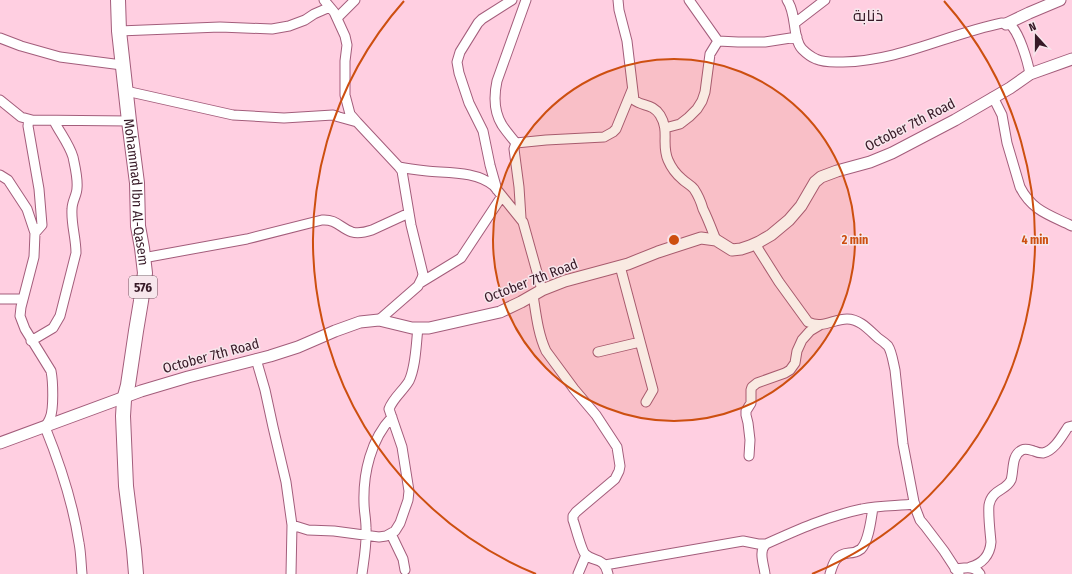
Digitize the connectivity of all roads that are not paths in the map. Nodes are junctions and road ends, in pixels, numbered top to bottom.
1 (118, 0) edge
2 (355, 0) edge
3 (512, 0) edge
4 (526, 0) edge
5 (618, 0) edge
6 (689, 0) edge
7 (787, 0) edge
8 (825, 0) edge
9 (1060, 0) edge
10 (327, 3) edge
11 (337, 18) junction
12 (795, 23) junction
13 (1006, 24) junction
14 (118, 30) junction
15 (797, 37) junction
16 (0, 38) edge
17 (718, 41) junction
18 (1072, 59) edge
19 (122, 65) junction
20 (1030, 74) junction
21 (633, 88) junction
22 (126, 91) junction
23 (993, 98) junction
24 (0, 100) edge
25 (29, 120) junction
26 (54, 120) junction
27 (129, 121) junction
28 (357, 122) junction
29 (665, 128) junction
30 (516, 143) junction
31 (399, 167) junction
32 (0, 175) edge
33 (500, 193) junction
34 (409, 213) junction
35 (521, 218) junction
36 (1072, 226) edge
37 (35, 233) junction
38 (716, 240) junction
39 (755, 244) junction
40 (143, 258) junction
41 (620, 266) junction
42 (420, 283) junction
43 (538, 293) junction
44 (0, 299) edge
45 (23, 299) junction
46 (379, 320) junction
47 (820, 325) junction
48 (418, 328) junction
49 (31, 341) junction
50 (640, 342) junction
51 (598, 352) dead end
52 (256, 359) junction
53 (124, 397) junction
54 (646, 402) dead end
55 (392, 417) junction
56 (1072, 426) edge
57 (45, 427) junction
58 (0, 443) edge
59 (749, 456) dead end
60 (915, 504) junction
61 (874, 508) junction
62 (292, 525) junction
63 (391, 534) junction
64 (366, 535) junction
65 (766, 544) junction
66 (586, 555) junction
67 (970, 567) junction
68 (405, 570) dead end
69 (606, 570) edge
70 (957, 571) edge
71 (82, 574) edge
72 (136, 574) edge
73 (291, 574) edge
74 (362, 574) edge
75 (578, 574) edge
76 (765, 574) edge
77 (830, 574) edge
78 (980, 574) edge

1 - 14 main road, Mohammad Ibn Al-Qasem / 576
2 - 11 street
3 - 33 street
4 - 30 street
5 - 21 street
6 - 17 street
7 - 12 street
8 - 12 street
9 - 13 street
10 - 11 street
10 - 14 street
11 - 28 street
12 - 15 street
13 - 15 street
13 - 20 street
14 - 19 main road, Mohammad Ibn Al-Qasem / 576
15 - 17 street
16 - 19 street
17 - 29 street
18 - 20 street, October 7th Road
19 - 22 main road, Mohammad Ibn Al-Qasem / 576
20 - 23 street, October 7th Road
21 - 29 street
21 - 30 street
22 - 27 main road, Mohammad Ibn Al-Qasem / 576
22 - 28 street
23 - 36 street
23 - 39 street, October 7th Road
24 - 25 street
25 - 26 street
25 - 37 street
26 - 27 street
26 - 49 street
27 - 40 main road, Mohammad Ibn Al-Qasem / 576
28 - 31 street
29 - 38 street
30 - 35 street
31 - 33 street
31 - 34 street
32 - 37 street
33 - 35 street
33 - 42 street
34 - 40 street
34 - 42 street
35 - 43 street
37 - 45 street
38 - 39 street, October 7th Road
38 - 41 street, October 7th Road
39 - 47 street
40 - 53 main road, Mohammad Ibn Al-Qasem / 576
41 - 43 street, October 7th Road
41 - 50 street
42 - 46 street
43 - 48 street, October 7th Road
43 - 66 street
44 - 45 street
45 - 49 street
46 - 48 street, October 7th Road
46 - 52 street, October 7th Road
47 - 59 street
47 - 60 street
48 - 55 street
49 - 57 street
50 - 51 street
50 - 54 street
52 - 53 street, October 7th Road
52 - 62 street
53 - 57 street, October 7th Road
53 - 72 main road, Mohammad Ibn Al-Qasem / 576
55 - 63 street
55 - 64 street
56 - 67 street
57 - 58 street, October 7th Road
57 - 71 street
60 - 61 street
60 - 70 street
61 - 65 street
61 - 77 street
62 - 64 street
62 - 73 street
63 - 64 street
63 - 68 street
64 - 74 street
65 - 69 street
65 - 76 street
66 - 69 street
66 - 75 street
67 - 70 street
67 - 78 street

